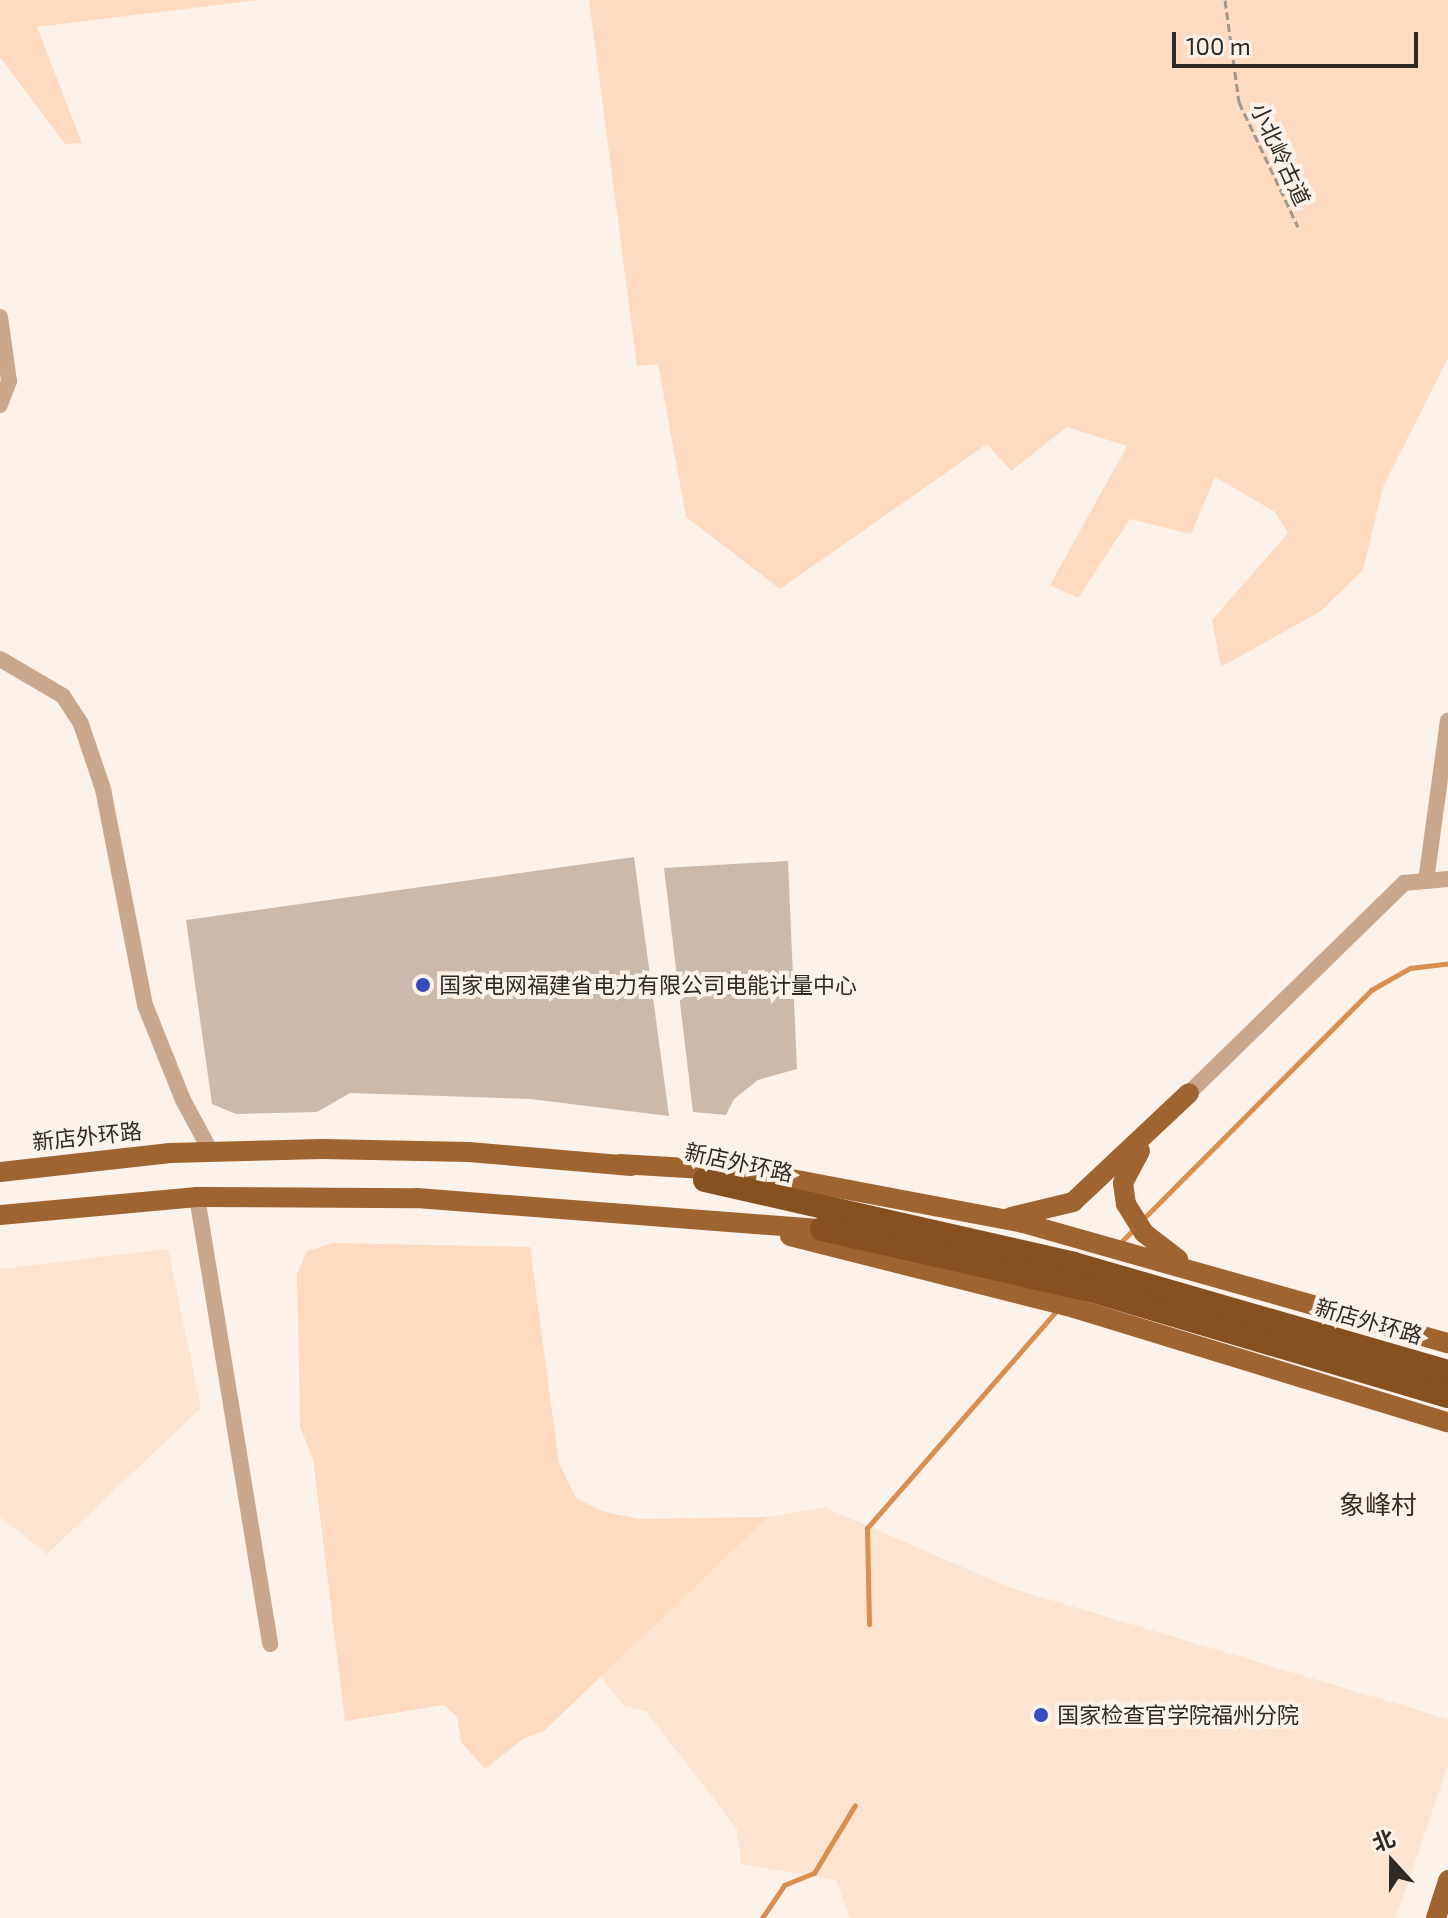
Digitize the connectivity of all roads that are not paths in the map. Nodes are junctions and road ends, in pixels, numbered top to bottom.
1 (0, 317) edge
2 (0, 405) edge
3 (0, 659) edge
4 (1448, 721) edge
5 (1448, 879) edge
6 (1426, 881) junction
7 (1189, 1093) junction
8 (211, 1152) junction
9 (620, 1164) junction
10 (0, 1172) edge
11 (705, 1180) joint
12 (197, 1197) junction
13 (0, 1215) edge
14 (997, 1218) junction
15 (742, 1224) junction
16 (822, 1229) joint
17 (1199, 1271) junction
18 (1448, 1343) edge
19 (1448, 1372) edge
20 (1448, 1396) edge
21 (1448, 1422) edge
22 (270, 1644) dead end
23 (1448, 1880) edge
24 (1436, 1918) edge

1 - 2 street
3 - 8 street
4 - 6 street
5 - 6 street
6 - 7 street
7 - 14 main road
7 - 17 main road
8 - 9 main road, 新店外环路
8 - 10 main road, 新店外环路
9 - 11 main road, 新店外环路
9 - 14 main road
11 - 19 highway, 新店外环路
12 - 13 main road
12 - 15 main road
12 - 22 street
14 - 17 main road
15 - 16 main road
15 - 21 main road
16 - 20 highway
17 - 18 main road
23 - 24 main road

